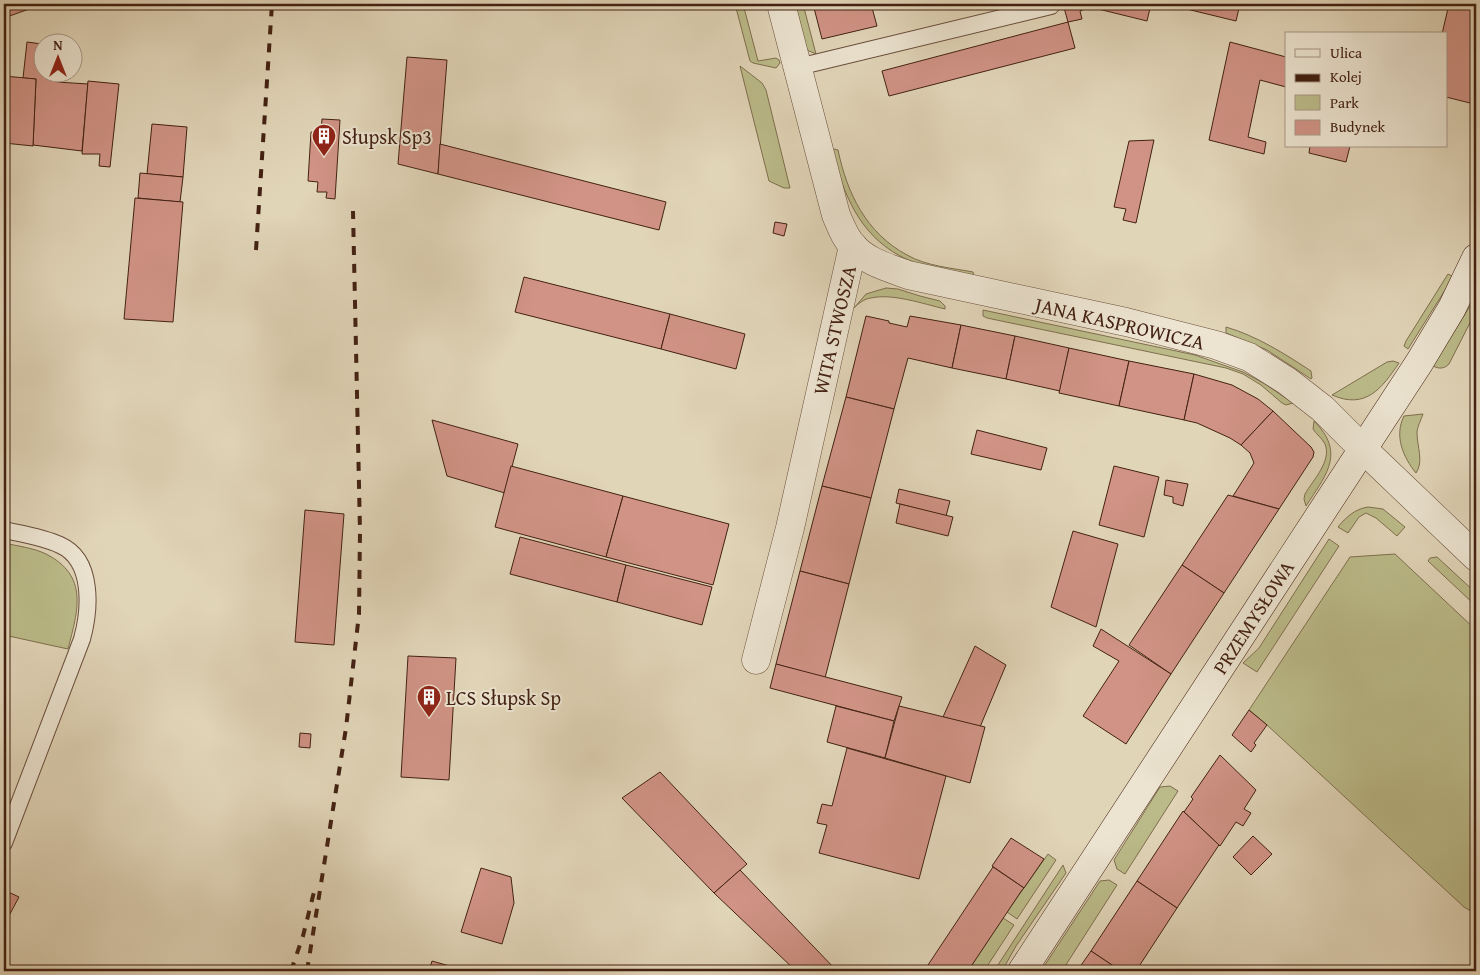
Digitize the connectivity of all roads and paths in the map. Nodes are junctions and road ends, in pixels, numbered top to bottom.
1 (781, 4) edge
2 (1051, 4) edge
3 (798, 67) junction
4 (853, 246) junction
5 (1476, 258) edge
6 (1363, 449) junction
7 (4, 530) edge
8 (1476, 557) edge
9 (756, 660) dead end
10 (4, 843) edge
11 (1022, 971) edge

1 - 3 street, WITA STWOSZA
2 - 3 lane
3 - 4 street, WITA STWOSZA
4 - 6 street, JANA KASPROWICZA
4 - 9 street, WITA STWOSZA
5 - 6 street, PRZEMYSŁOWA
6 - 8 street, JANA KASPROWICZA
6 - 11 street, PRZEMYSŁOWA
7 - 10 lane

